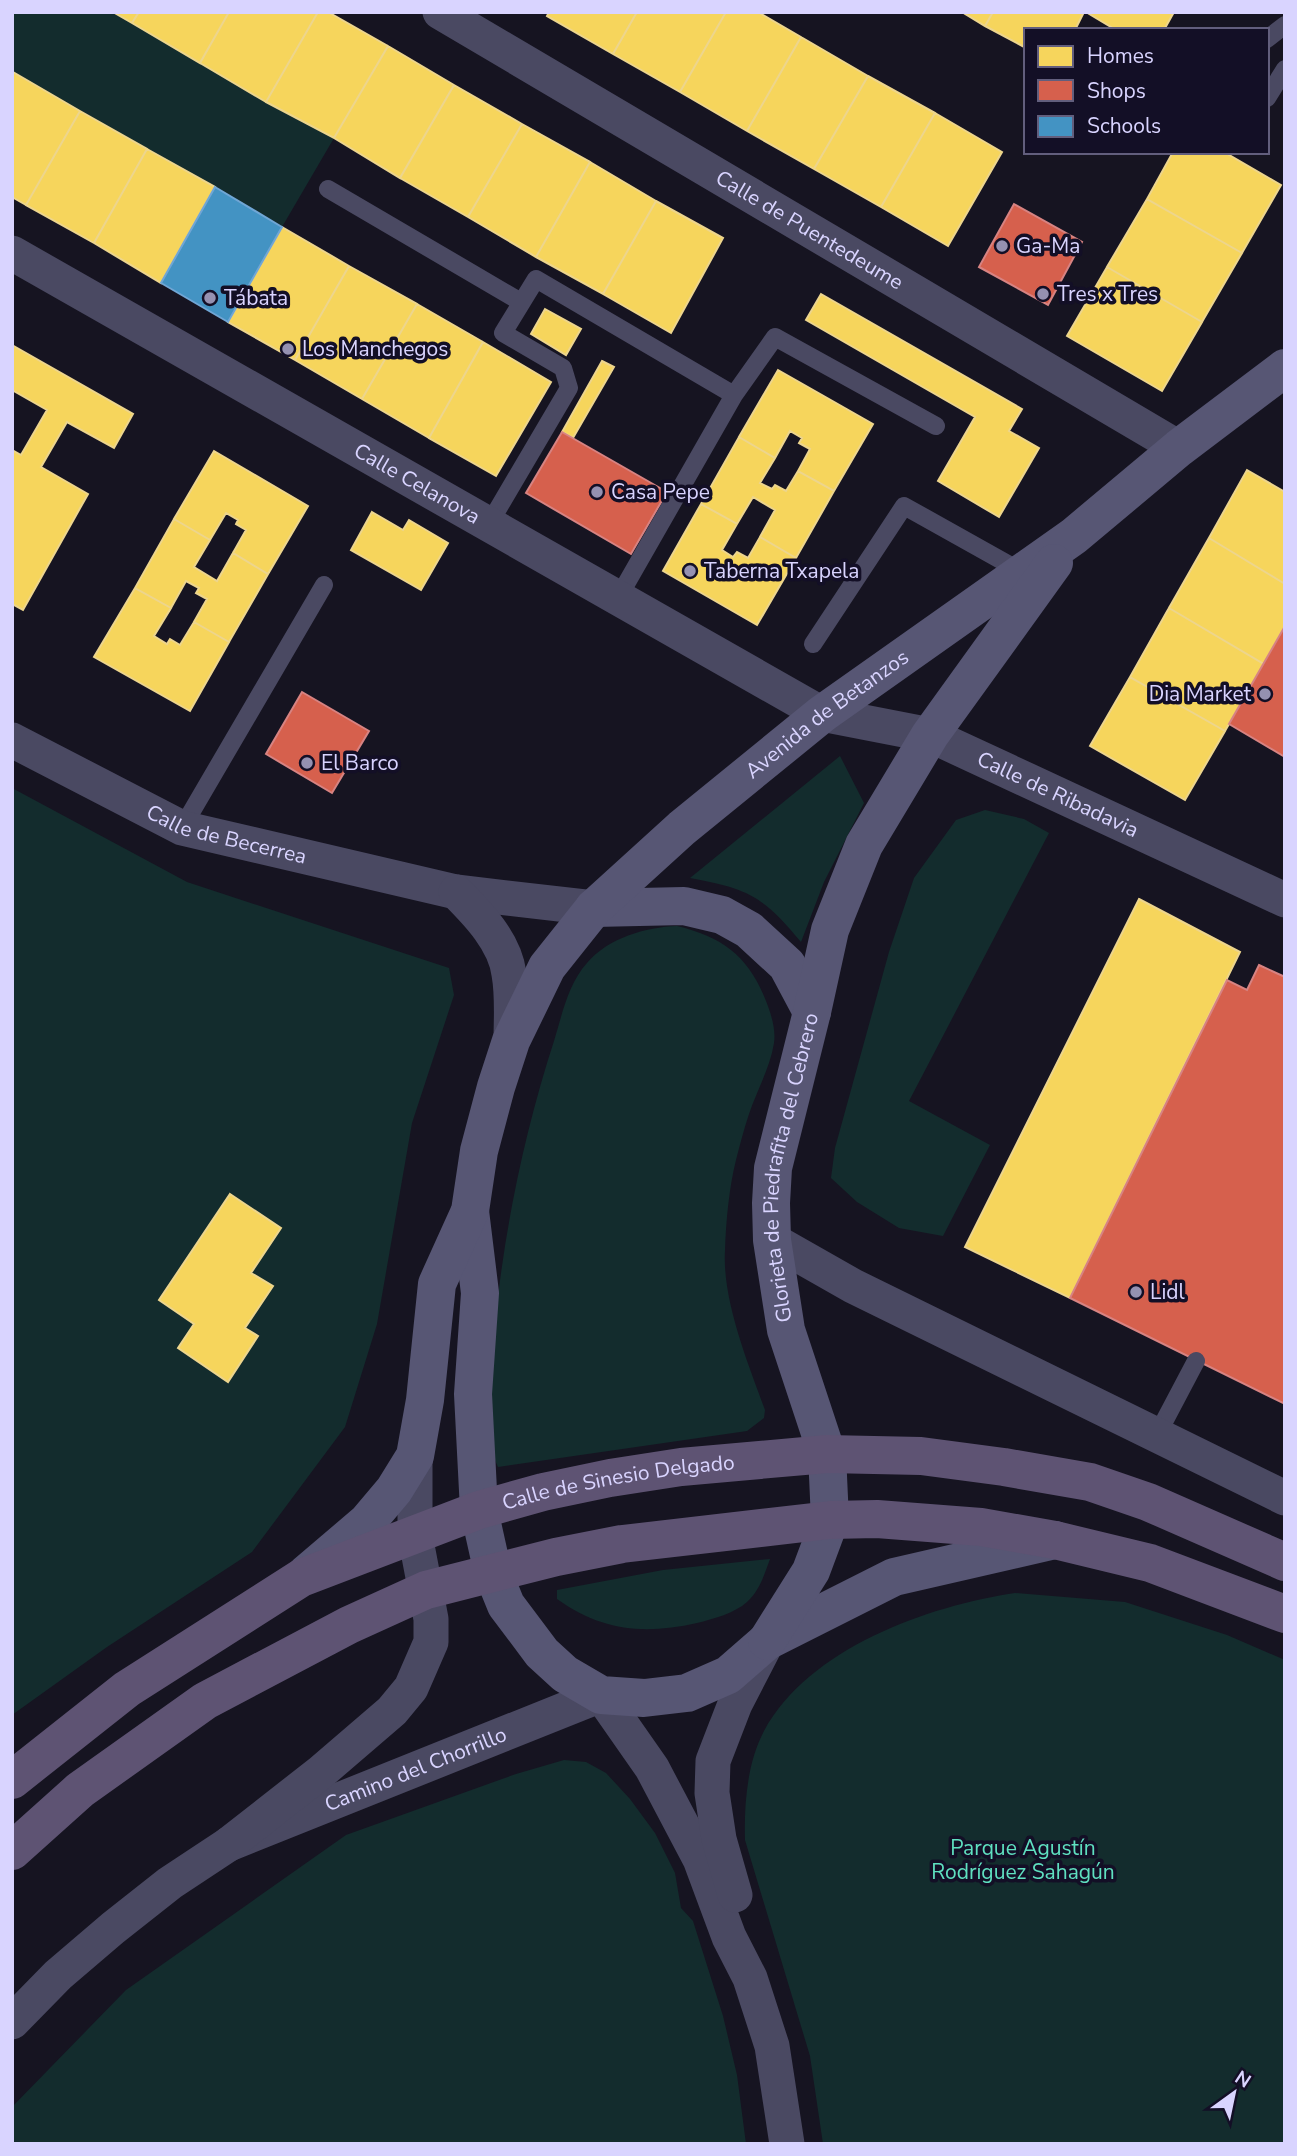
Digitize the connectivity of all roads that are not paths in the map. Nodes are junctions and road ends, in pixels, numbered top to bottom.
1 (440, 12) edge
2 (1285, 25) edge
3 (1269, 37) edge
4 (1285, 69) edge
5 (1269, 95) edge
6 (328, 189) dead end
7 (12, 253) edge
8 (521, 302) junction
9 (1285, 368) edge
10 (734, 396) junction
11 (936, 426) dead end
12 (1179, 448) junction
13 (489, 524) junction
14 (1074, 536) junction
15 (1022, 572) junction
16 (324, 585) dead end
17 (618, 598) junction
18 (813, 644) dead end
19 (822, 714) junction
20 (930, 735) junction
21 (12, 740) edge
22 (182, 828) junction
23 (456, 892) junction
24 (1285, 900) edge
25 (594, 908) junction
26 (812, 1012) junction
27 (511, 1041) junction
28 (470, 1211) junction
29 (772, 1240) junction
30 (1196, 1361) dead end
31 (1157, 1435) junction
32 (827, 1454) junction
33 (415, 1455) junction
34 (1285, 1498) edge
35 (480, 1510) junction
36 (830, 1520) junction
37 (415, 1535) junction
38 (1055, 1540) junction
39 (1285, 1562) edge
40 (493, 1573) junction
41 (301, 1578) junction
42 (426, 1591) junction
43 (1285, 1614) edge
44 (767, 1641) junction
45 (601, 1695) junction
46 (12, 1780) edge
47 (229, 1844) junction
48 (12, 1851) edge
49 (750, 1978) junction
50 (12, 2022) edge
51 (787, 2144) edge

1 - 12 street, Calle de Puentedeume
2 - 3 lane
4 - 5 lane
6 - 8 lane
7 - 13 street, Calle Celanova
8 - 10 lane
8 - 13 lane
9 - 12 street, Avenida de Betanzos
10 - 11 lane
10 - 17 lane
12 - 14 street, Avenida de Betanzos
13 - 17 street, Calle Celanova
14 - 15 street, Avenida de Betanzos
14 - 20 street, Avenida de Betanzos
15 - 18 lane
15 - 19 street, Avenida de Betanzos
16 - 22 lane
17 - 19 street, Calle Celanova
19 - 20 street, Calle de Ribadavia
19 - 25 street, Avenida de Betanzos
20 - 24 street, Calle de Ribadavia
20 - 26 street, Avenida de Betanzos
21 - 22 street, Calle de Becerrea
22 - 23 street, Calle de Becerrea
23 - 25 street, Calle de Becerrea
23 - 27 street
25 - 26 street, Glorieta de Piedrafita del Cebrero
25 - 27 street
26 - 29 street, Glorieta de Piedrafita del Cebrero
27 - 28 street
28 - 33 street
28 - 35 street
29 - 31 street
29 - 32 street, Glorieta de Piedrafita del Cebrero
30 - 31 lane
31 - 34 street
32 - 35 main road, Calle de Sinesio Delgado
32 - 36 street, Glorieta de Piedrafita del Cebrero
32 - 39 main road, Calle de Sinesio Delgado
33 - 37 street
33 - 41 street
35 - 37 main road, Calle de Sinesio Delgado
35 - 40 street
36 - 38 main road
36 - 40 main road
36 - 44 street
37 - 41 main road, Calle de Sinesio Delgado
37 - 42 street
38 - 43 main road
38 - 44 street
40 - 42 main road
40 - 45 street
41 - 46 main road, Calle de Sinesio Delgado
42 - 47 street, Camino del Chorrillo
42 - 48 main road
44 - 45 street
44 - 49 street
45 - 47 street, Camino del Chorrillo
45 - 49 street
47 - 50 street, Camino del Chorrillo
49 - 51 street

